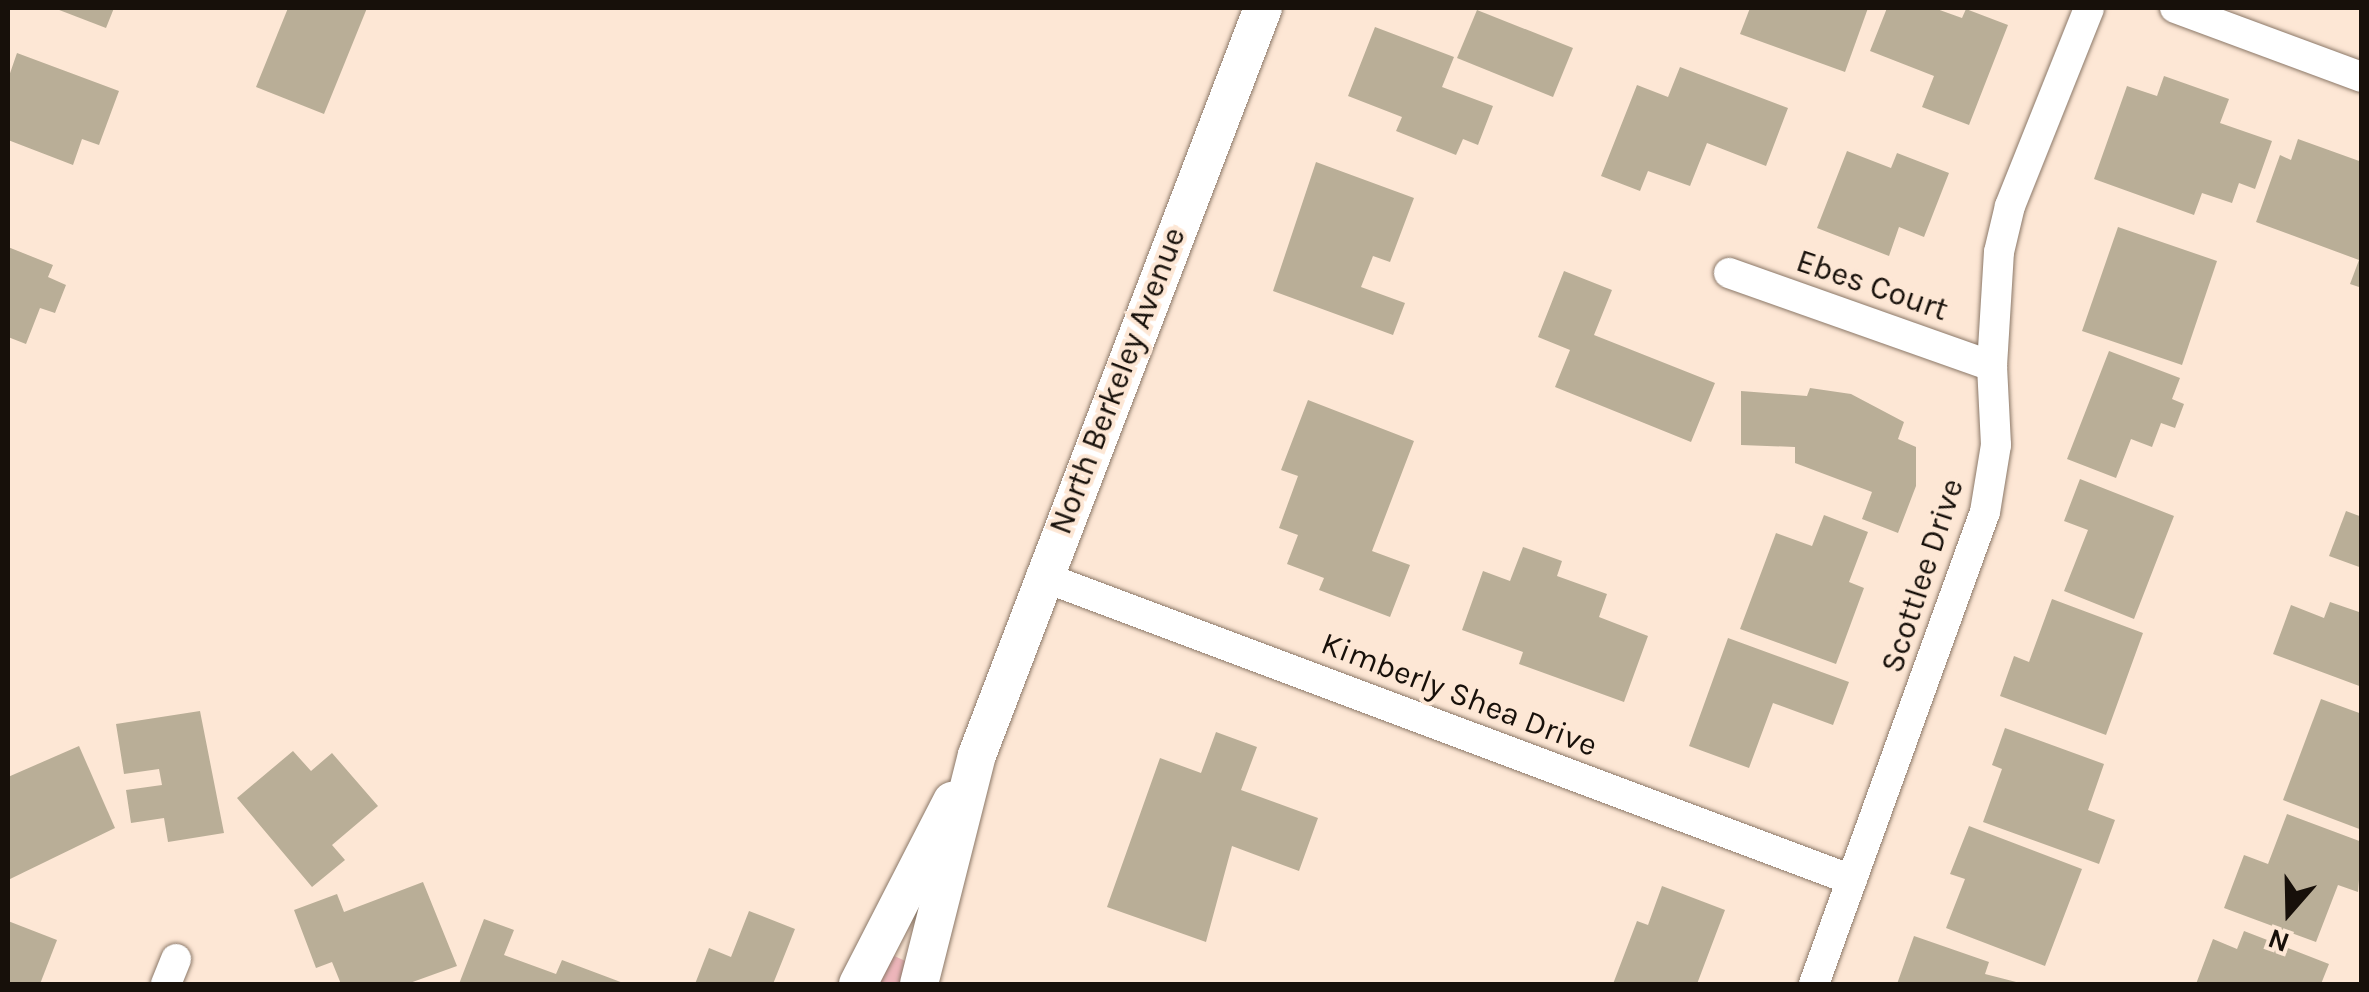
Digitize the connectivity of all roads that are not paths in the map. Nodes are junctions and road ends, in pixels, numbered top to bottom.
1 (1263, 8) edge
2 (2089, 8) edge
3 (2175, 8) edge
4 (2362, 77) edge
5 (1729, 273) dead end
6 (1992, 366) junction
7 (1041, 576) junction
8 (977, 755) junction
9 (1852, 880) junction
10 (858, 984) edge
11 (919, 984) edge
12 (1814, 984) edge

1 - 7 street, North Berkeley Avenue
2 - 6 street, Scottlee Drive
3 - 4 street
5 - 6 street, Ebes Court
6 - 9 street, Scottlee Drive
7 - 8 street, North Berkeley Avenue
7 - 9 street, Kimberly Shea Drive
8 - 10 street, North Berkeley Avenue
8 - 11 street, North Berkeley Avenue
9 - 12 street, Scottlee Drive

